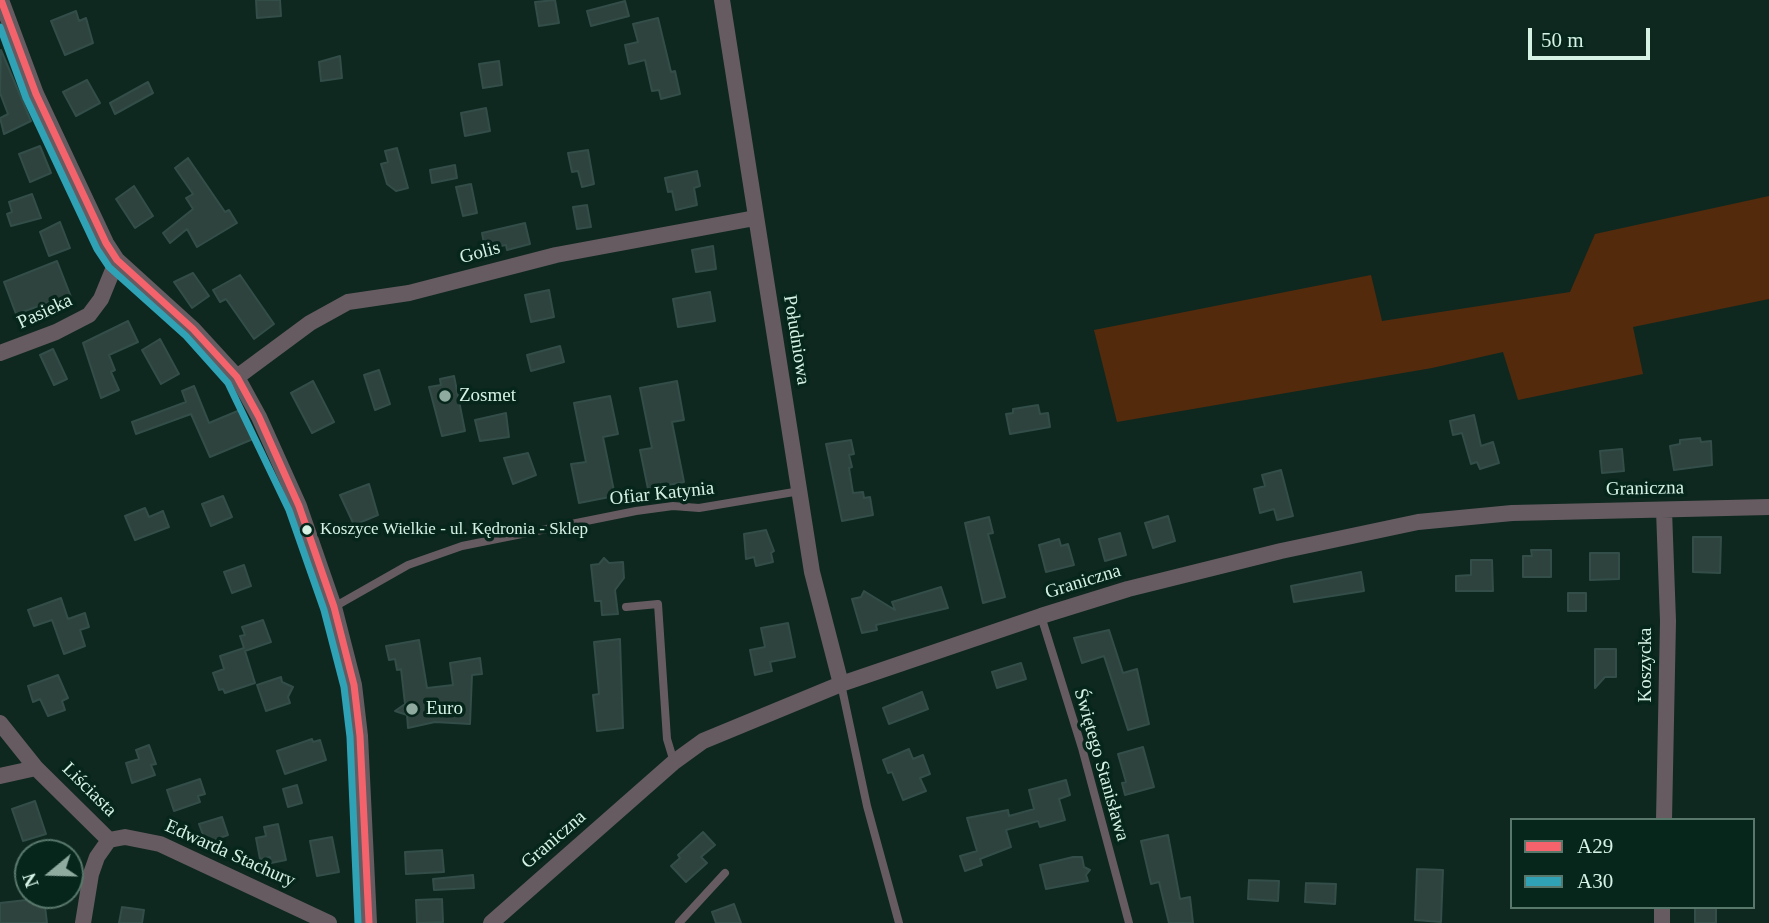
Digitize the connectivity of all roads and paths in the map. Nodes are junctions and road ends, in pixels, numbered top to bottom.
1 (1, 0) edge
2 (722, 0) edge
3 (755, 218) junction
4 (117, 260) junction
5 (0, 354) edge
6 (237, 377) junction
7 (800, 491) junction
8 (1769, 507) edge
9 (1664, 510) junction
10 (334, 607) junction
11 (626, 607) dead end
12 (1041, 616) junction
13 (841, 684) junction
14 (0, 723) edge
15 (674, 762) junction
16 (37, 768) junction
17 (0, 776) edge
18 (1664, 818) edge
19 (109, 840) junction
20 (725, 873) dead end
21 (83, 923) edge
22 (329, 923) edge
23 (369, 923) edge
24 (491, 923) edge
25 (679, 923) edge
26 (899, 923) edge
27 (1129, 923) edge

1 - 4 street
2 - 3 street, Południowa
3 - 6 street, Golis
3 - 7 street, Południowa
4 - 5 street, Pasieka
4 - 6 street
6 - 10 street
7 - 10 lane, Ofiar Katynia
7 - 13 street, Południowa
8 - 9 street, Graniczna
9 - 12 street, Graniczna
9 - 18 street, Koszycka
10 - 23 street
11 - 15 lane
12 - 13 street, Graniczna
12 - 27 lane, Świętego Stanisława
13 - 15 street, Graniczna
13 - 26 lane
14 - 16 street
15 - 24 street, Graniczna
16 - 17 street, Liściasta
16 - 19 street, Liściasta
19 - 21 street
19 - 22 street, Edwarda Stachury
20 - 25 lane

